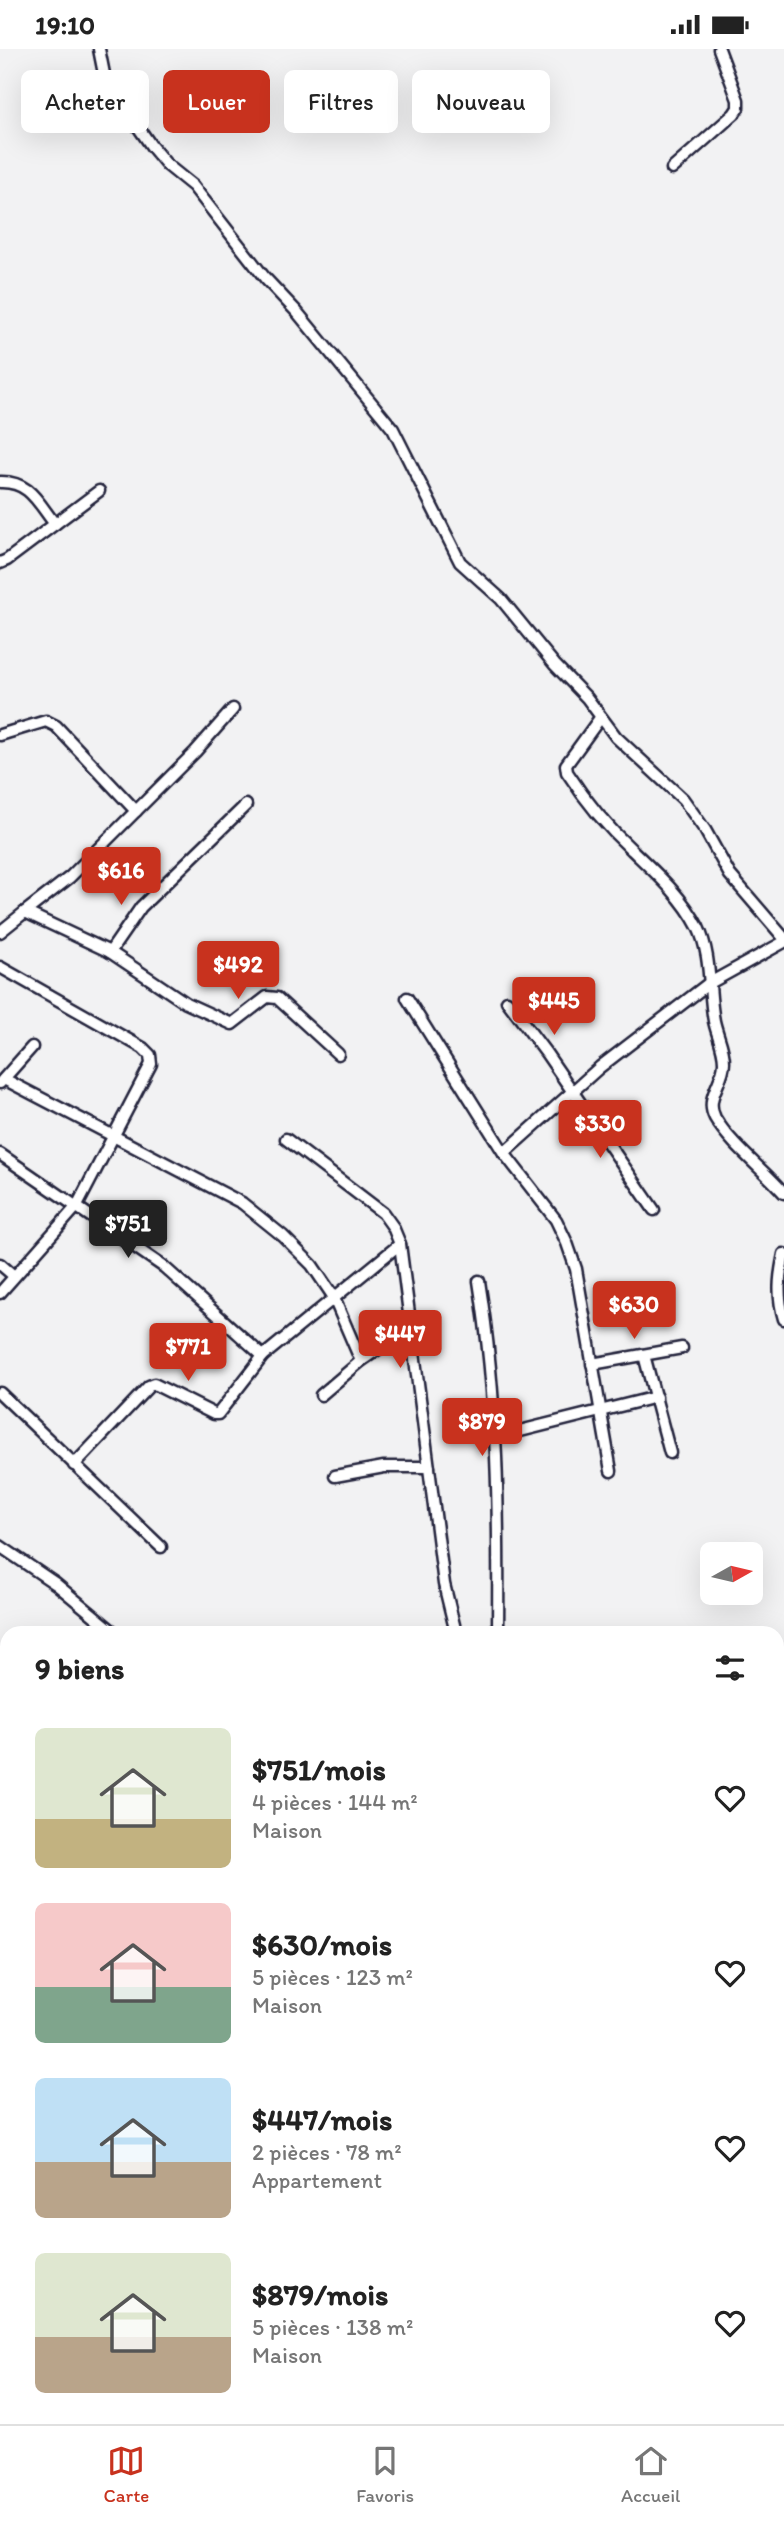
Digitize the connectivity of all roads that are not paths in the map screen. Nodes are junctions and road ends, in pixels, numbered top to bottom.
1 (99, 49) edge
2 (719, 49) edge
3 (672, 169) dead end
4 (0, 482) edge
5 (99, 491) dead end
6 (55, 524) junction
7 (0, 563) edge
8 (233, 709) dead end
9 (600, 718) junction
10 (0, 735) edge
11 (246, 805) dead end
12 (136, 811) junction
13 (25, 912) junction
14 (0, 932) edge
15 (784, 940) edge
16 (110, 952) junction
17 (0, 967) edge
18 (708, 984) junction
19 (407, 998) dead end
20 (507, 1001) dead end
21 (32, 1047) dead end
22 (338, 1054) dead end
23 (2, 1081) edge
24 (571, 1092) junction
25 (113, 1137) junction
26 (286, 1139) dead end
27 (504, 1153) junction
28 (0, 1154) edge
29 (784, 1193) edge
30 (77, 1206) junction
31 (654, 1210) dead end
32 (400, 1244) junction
33 (784, 1254) edge
34 (0, 1264) edge
35 (15, 1276) junction
36 (479, 1281) dead end
37 (0, 1293) edge
38 (333, 1296) junction
39 (784, 1319) edge
40 (410, 1327) junction
41 (682, 1348) dead end
42 (644, 1355) junction
43 (263, 1356) junction
44 (361, 1361) junction
45 (592, 1364) junction
46 (0, 1393) edge
47 (321, 1395) dead end
48 (656, 1397) junction
49 (600, 1411) junction
50 (496, 1437) junction
51 (670, 1453) dead end
52 (74, 1465) junction
53 (429, 1467) junction
54 (611, 1471) dead end
55 (335, 1476) dead end
56 (0, 1546) edge
57 (161, 1546) dead end
58 (107, 1626) edge
59 (454, 1626) edge
60 (498, 1626) edge

1 - 9 street
2 - 3 street
4 - 6 street
5 - 6 street
6 - 7 street
8 - 12 street
9 - 15 street
9 - 18 street
10 - 12 street
11 - 16 street
12 - 13 street
13 - 14 street
13 - 16 street
15 - 18 street
16 - 22 street
17 - 25 street
18 - 24 street
18 - 29 street
19 - 27 street
20 - 24 street
21 - 23 street
23 - 25 street
24 - 27 street
24 - 31 street
25 - 30 street
25 - 38 street
26 - 32 street
27 - 45 street
28 - 30 street
30 - 35 street
30 - 43 street
32 - 38 street
32 - 40 street
33 - 39 street
34 - 35 street
35 - 37 street
36 - 50 street
38 - 43 street
38 - 44 street
40 - 44 street
40 - 53 street
41 - 42 street
42 - 45 street
42 - 48 street
43 - 52 street
44 - 47 street
45 - 49 street
46 - 52 street
48 - 49 street
48 - 51 street
49 - 50 street
49 - 54 street
50 - 60 street
52 - 57 street
53 - 55 street
53 - 59 street
56 - 58 street

